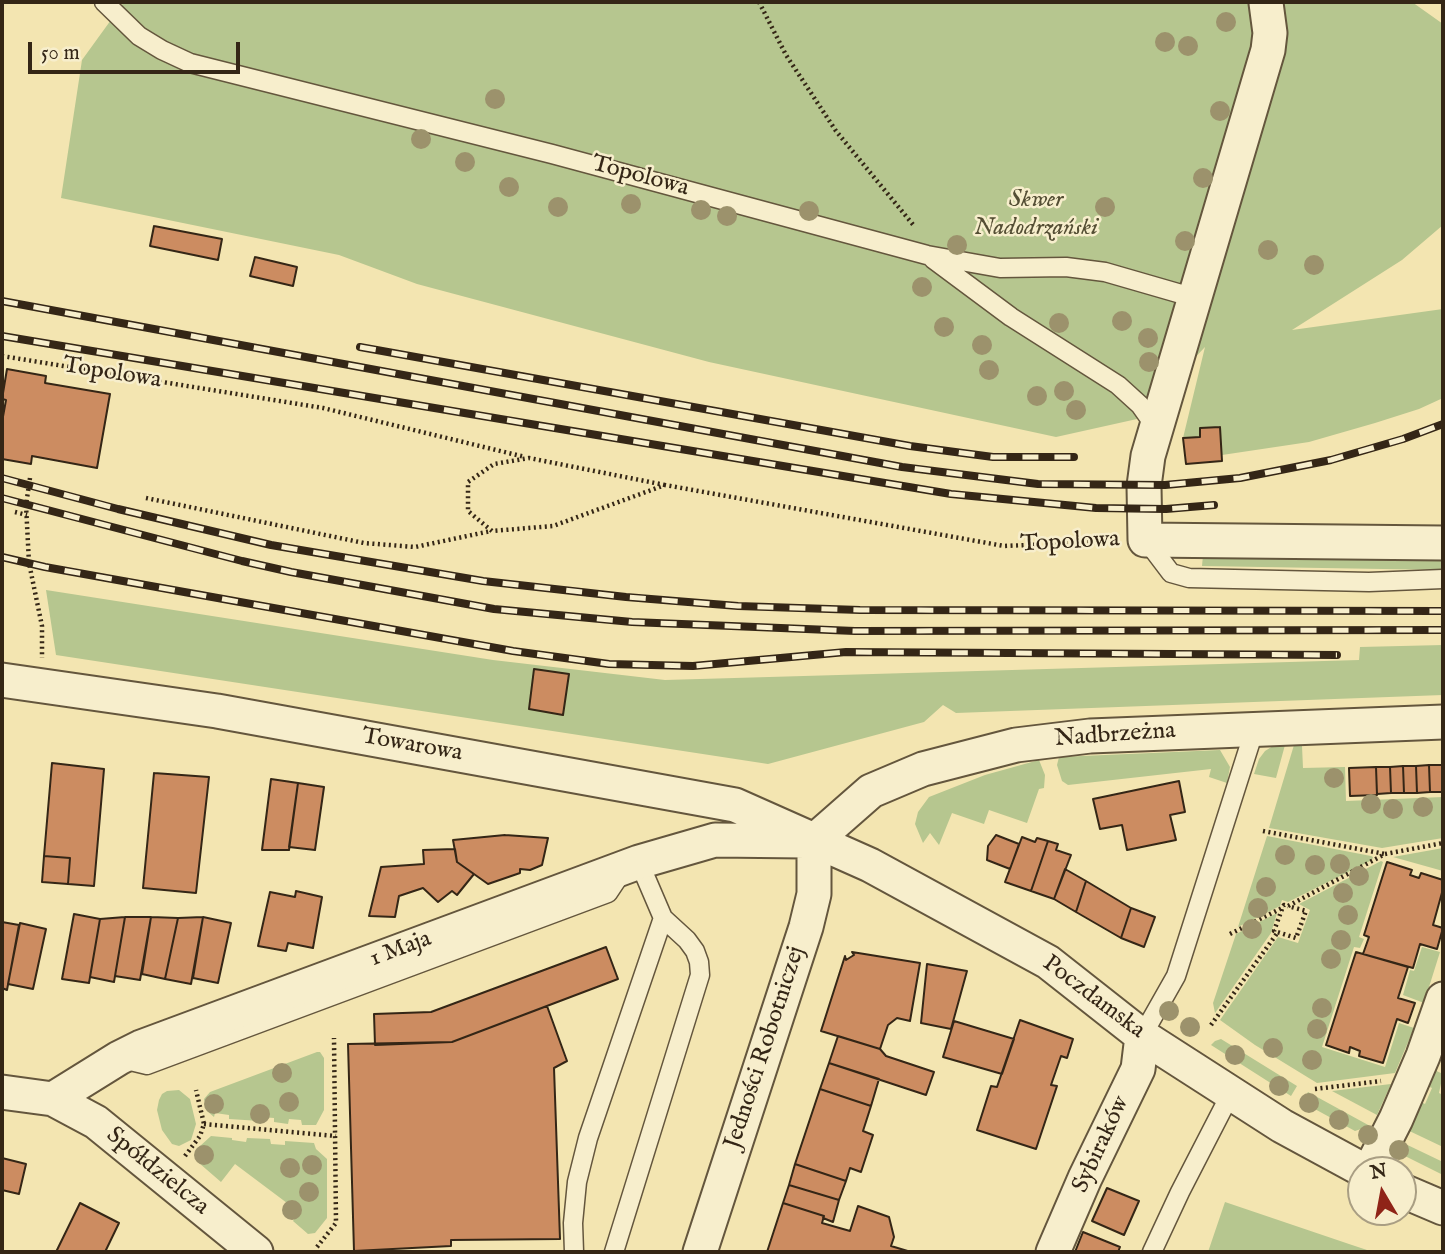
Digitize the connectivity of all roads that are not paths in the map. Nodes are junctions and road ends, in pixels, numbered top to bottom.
1 (104, 2) edge
2 (1265, 2) edge
3 (934, 256) junction
4 (1195, 298) junction
5 (1157, 429) junction
6 (1145, 540) junction
7 (1443, 543) edge
8 (1443, 579) edge
9 (2, 680) edge
10 (1443, 722) edge
11 (1255, 728) junction
12 (814, 841) junction
13 (632, 865) junction
14 (663, 918) junction
15 (1443, 999) edge
16 (1142, 1035) junction
17 (1433, 1059) edge
18 (2, 1091) edge
19 (1231, 1093) junction
20 (53, 1098) junction
21 (1377, 1156) edge
22 (1347, 1161) edge
23 (1417, 1197) edge
24 (1443, 1208) edge
25 (256, 1252) edge
26 (573, 1252) edge
27 (614, 1252) edge
28 (700, 1252) edge
29 (1053, 1252) edge
30 (1152, 1252) edge

1 - 3 lane, Topolowa
2 - 4 street, Topolowa
3 - 4 lane, Topolowa
3 - 5 lane
4 - 5 street, Topolowa
5 - 6 street, Topolowa
6 - 7 street, Topolowa
6 - 8 lane
9 - 12 street, Towarowa
10 - 11 street, Nadbrzeżna
11 - 12 street, Nadbrzeżna
11 - 16 lane
12 - 13 street, 1 Maja
12 - 16 street, Poczdamska
12 - 28 street, Jedności Robotniczej
13 - 14 lane
13 - 20 street, 1 Maja
14 - 26 lane
14 - 27 lane
15 - 17 street
16 - 19 street, Poczdamska
16 - 29 street, Sybiraków
17 - 21 street
18 - 20 street
19 - 22 street, Poczdamska
19 - 30 lane
20 - 25 street, Spółdzielcza
23 - 24 street

